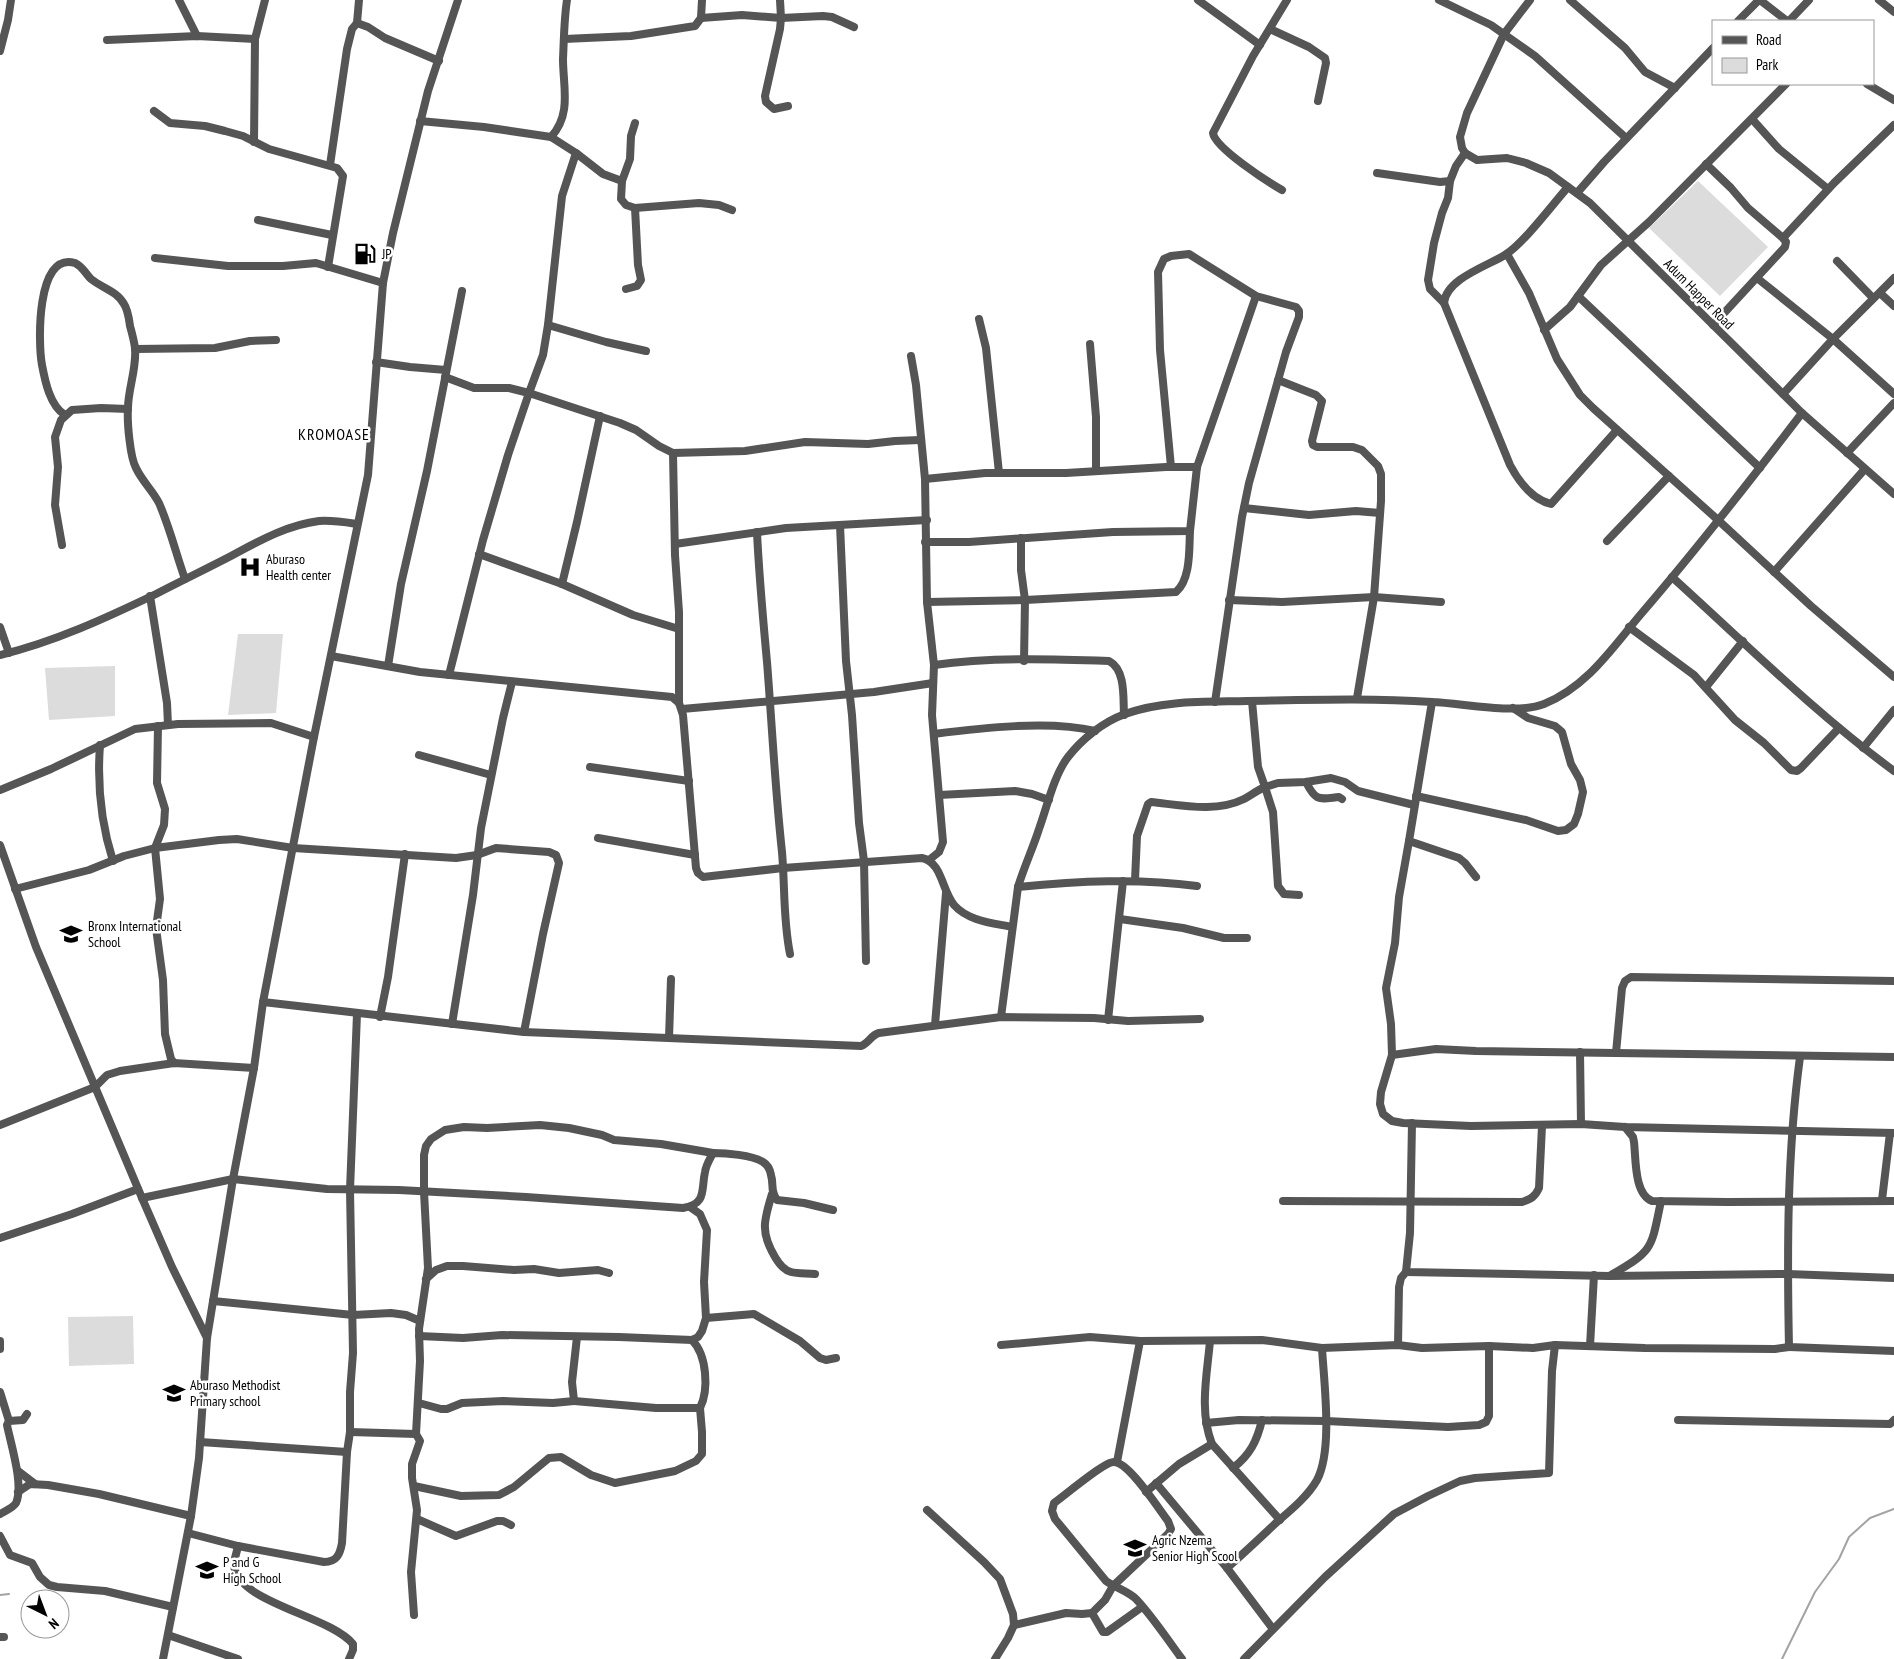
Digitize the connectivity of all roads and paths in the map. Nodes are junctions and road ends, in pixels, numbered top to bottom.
1 (10, 0) edge
2 (179, 0) edge
3 (265, 0) edge
4 (359, 0) edge
5 (458, 0) edge
6 (567, 0) edge
7 (702, 0) edge
8 (780, 0) edge
9 (1198, 0) edge
10 (1287, 0) edge
11 (1439, 0) edge
12 (1530, 0) edge
13 (1570, 0) edge
14 (1759, 0) edge
15 (1808, 0) edge
16 (1879, 0) edge
17 (1894, 12) edge
18 (701, 18) junction
19 (781, 18) junction
20 (1739, 20) edge
21 (1787, 20) edge
22 (1789, 20) edge
23 (357, 23) junction
24 (854, 27) dead end
25 (1270, 29) junction
26 (1504, 34) junction
27 (197, 36) junction
28 (564, 39) junction
29 (107, 40) dead end
30 (255, 40) junction
31 (1260, 45) junction
32 (1712, 49) edge
33 (0, 50) edge
34 (438, 61) junction
35 (1785, 85) edge
36 (1869, 85) edge
37 (1675, 88) junction
38 (1894, 100) edge
39 (1318, 101) dead end
40 (788, 106) dead end
41 (154, 111) dead end
42 (1752, 119) junction
43 (420, 122) junction
44 (635, 123) dead end
45 (1894, 125) edge
46 (551, 137) junction
47 (1626, 138) junction
48 (254, 142) junction
49 (576, 153) junction
50 (1465, 153) junction
51 (1706, 164) junction
52 (330, 165) junction
53 (1377, 173) dead end
54 (622, 181) junction
55 (1450, 181) junction
56 (1568, 187) junction
57 (1828, 189) junction
58 (1282, 190) dead end
59 (1577, 193) junction
60 (635, 208) junction
61 (732, 210) dead end
62 (258, 220) dead end
63 (332, 235) junction
64 (1783, 238) junction
65 (1628, 241) junction
66 (1507, 254) junction
67 (155, 258) dead end
68 (1837, 261) dead end
69 (328, 267) junction
70 (1757, 278) junction
71 (1894, 278) edge
72 (383, 283) junction
73 (626, 289) dead end
74 (462, 291) dead end
75 (1876, 295) junction
76 (1256, 296) junction
77 (1578, 296) junction
78 (1444, 304) junction
79 (1894, 306) edge
80 (979, 319) dead end
81 (548, 325) junction
82 (1713, 325) junction
83 (1544, 330) junction
84 (1833, 339) junction
85 (276, 340) dead end
86 (1090, 344) dead end
87 (135, 349) junction
88 (646, 351) dead end
89 (912, 356) dead end
90 (376, 362) junction
91 (446, 374) junction
92 (1278, 380) junction
93 (529, 394) junction
94 (1782, 394) junction
95 (1894, 394) edge
96 (1894, 404) edge
97 (128, 409) junction
98 (1802, 413) junction
99 (65, 415) junction
100 (600, 416) junction
101 (1617, 430) junction
102 (920, 440) junction
103 (673, 453) junction
104 (1846, 453) junction
105 (1171, 467) junction
106 (1197, 467) junction
107 (1760, 468) junction
108 (1864, 470) junction
109 (1096, 471) junction
110 (999, 473) junction
111 (1669, 476) junction
112 (925, 478) junction
113 (1894, 494) edge
114 (1244, 508) junction
115 (1380, 513) junction
116 (927, 520) junction
117 (1718, 520) junction
118 (357, 524) junction
119 (840, 525) junction
120 (1190, 531) junction
121 (757, 532) junction
122 (1021, 538) junction
123 (926, 542) junction
124 (1607, 542) dead end
125 (675, 544) junction
126 (62, 545) dead end
127 (479, 554) junction
128 (1774, 572) junction
129 (1672, 578) junction
130 (185, 579) junction
131 (562, 584) junction
132 (150, 596) junction
133 (1374, 597) junction
134 (1025, 600) junction
135 (1229, 600) junction
136 (927, 602) junction
137 (1441, 602) dead end
138 (0, 627) edge
139 (1629, 628) junction
140 (679, 630) junction
141 (1743, 641) junction
142 (9, 653) junction
143 (0, 655) edge
144 (331, 656) junction
145 (1024, 660) junction
146 (934, 665) junction
147 (388, 666) junction
148 (449, 675) junction
149 (1894, 677) edge
150 (512, 682) junction
151 (933, 683) junction
152 (1706, 687) junction
153 (849, 694) junction
154 (1357, 698) junction
155 (1252, 701) junction
156 (769, 702) junction
157 (1214, 702) junction
158 (1432, 702) junction
159 (680, 706) junction
160 (1513, 708) junction
161 (1894, 710) edge
162 (1124, 715) junction
163 (168, 724) junction
164 (158, 726) junction
165 (1839, 728) junction
166 (1095, 732) junction
167 (934, 734) junction
168 (314, 737) junction
169 (100, 745) junction
170 (1863, 748) junction
171 (419, 755) dead end
172 (590, 767) dead end
173 (1894, 772) edge
174 (491, 774) junction
175 (689, 781) junction
176 (1306, 782) junction
177 (1265, 787) junction
178 (0, 790) edge
179 (939, 795) junction
180 (1416, 796) junction
181 (1342, 798) dead end
182 (1050, 800) junction
183 (1414, 805) junction
184 (598, 838) dead end
185 (1409, 841) junction
186 (0, 848) edge
187 (155, 848) junction
188 (293, 848) junction
189 (405, 854) junction
190 (476, 855) junction
191 (695, 855) junction
192 (929, 860) junction
193 (113, 861) junction
194 (864, 861) junction
195 (783, 868) junction
196 (1476, 877) dead end
197 (1134, 880) junction
198 (1123, 881) junction
199 (1018, 886) junction
200 (1197, 886) dead end
201 (16, 889) junction
202 (946, 894) junction
203 (1299, 895) dead end
204 (1120, 919) junction
205 (1012, 927) junction
206 (1247, 938) dead end
207 (790, 954) dead end
208 (866, 961) dead end
209 (671, 979) dead end
210 (1894, 982) edge
211 (263, 1002) junction
212 (357, 1014) junction
213 (380, 1017) junction
214 (1001, 1017) junction
215 (1200, 1019) dead end
216 (1108, 1020) junction
217 (452, 1024) junction
218 (935, 1025) junction
219 (524, 1032) junction
220 (669, 1038) junction
221 (1580, 1052) junction
222 (1616, 1053) junction
223 (1392, 1055) junction
224 (1800, 1057) junction
225 (1894, 1057) edge
226 (174, 1063) junction
227 (254, 1068) junction
228 (95, 1087) junction
229 (1412, 1123) junction
230 (1581, 1124) junction
231 (0, 1125) edge
232 (1542, 1126) junction
233 (1625, 1127) junction
234 (1792, 1131) junction
235 (1892, 1133) edge
236 (713, 1153) junction
237 (233, 1179) junction
238 (138, 1189) junction
239 (350, 1190) junction
240 (424, 1192) junction
241 (772, 1194) junction
242 (142, 1198) junction
243 (1411, 1200) junction
244 (1882, 1200) junction
245 (1284, 1201) dead end
246 (1661, 1201) junction
247 (1789, 1201) junction
248 (1894, 1201) edge
249 (690, 1207) junction
250 (833, 1210) dead end
251 (0, 1238) edge
252 (1406, 1272) junction
253 (609, 1273) dead end
254 (815, 1274) dead end
255 (1788, 1274) junction
256 (1594, 1275) junction
257 (1609, 1276) junction
258 (1894, 1278) edge
259 (426, 1279) junction
260 (212, 1301) junction
261 (353, 1315) junction
262 (706, 1318) junction
263 (420, 1321) junction
264 (419, 1336) junction
265 (577, 1337) junction
266 (206, 1338) junction
267 (692, 1340) junction
268 (0, 1341) edge
269 (1140, 1341) junction
270 (1210, 1341) junction
271 (1001, 1345) dead end
272 (1398, 1345) junction
273 (1555, 1345) junction
274 (1489, 1346) junction
275 (1590, 1346) junction
276 (1789, 1347) junction
277 (1322, 1348) junction
278 (0, 1349) edge
279 (1894, 1351) edge
280 (836, 1358) dead end
281 (0, 1392) edge
282 (574, 1401) junction
283 (419, 1404) junction
284 (700, 1408) junction
285 (27, 1414) dead end
286 (1262, 1420) junction
287 (1678, 1420) dead end
288 (1894, 1420) edge
289 (9, 1421) junction
290 (1326, 1421) junction
291 (1206, 1423) junction
292 (350, 1432) junction
293 (416, 1434) junction
294 (200, 1442) junction
295 (1212, 1444) junction
296 (347, 1452) junction
297 (1117, 1462) junction
298 (1233, 1468) junction
299 (18, 1471) junction
300 (1156, 1483) junction
301 (35, 1484) junction
302 (414, 1486) junction
303 (18, 1492) junction
304 (1146, 1492) junction
305 (927, 1510) dead end
306 (0, 1514) edge
307 (191, 1516) junction
308 (417, 1519) junction
309 (1280, 1520) junction
310 (511, 1524) dead end
311 (188, 1533) junction
312 (0, 1536) edge
313 (238, 1546) junction
314 (1227, 1568) junction
315 (1113, 1586) junction
316 (173, 1607) junction
317 (1142, 1607) junction
318 (1092, 1613) junction
319 (414, 1615) dead end
320 (1014, 1625) junction
321 (1273, 1629) junction
322 (168, 1635) junction
323 (163, 1659) edge
324 (238, 1659) edge
325 (349, 1659) edge
326 (995, 1659) edge
327 (1182, 1659) edge
328 (1244, 1659) edge

1 - 33 street
2 - 27 street
3 - 30 street
4 - 23 street
5 - 34 street
6 - 28 street
7 - 18 street
8 - 19 street
9 - 31 street
10 - 25 street
11 - 26 street
12 - 26 street
13 - 37 street
14 - 20 street
14 - 21 street
15 - 22 street
16 - 17 street
18 - 19 street
18 - 28 street
19 - 24 street
19 - 40 street
23 - 34 street
23 - 52 street
25 - 31 street
25 - 39 street
26 - 47 street
26 - 50 street
27 - 29 street
27 - 30 street
28 - 46 street
30 - 48 street
31 - 58 street
32 - 37 street
34 - 43 street
35 - 42 street
36 - 38 street
37 - 47 street
41 - 48 street
42 - 51 street
42 - 57 street
43 - 46 street
43 - 72 street
44 - 54 street
45 - 57 street
46 - 49 street
47 - 59 street
48 - 52 street
49 - 54 street
49 - 81 street
50 - 55 street
50 - 56 street, Adum Happer Road
51 - 64 street
51 - 65 street
52 - 63 street
53 - 55 street
54 - 60 street
55 - 78 street
56 - 59 street, Adum Happer Road
56 - 66 street
57 - 64 street
59 - 65 street, Adum Happer Road
60 - 61 street
60 - 73 street
62 - 63 street
63 - 69 street
64 - 70 street
65 - 77 street
65 - 82 street, Adum Happer Road
66 - 78 street
66 - 83 street
67 - 69 street
68 - 75 street
69 - 72 street
70 - 82 street
70 - 84 street
71 - 75 street
72 - 90 street
74 - 91 street
75 - 79 street
75 - 84 street
76 - 92 street
76 - 105 street
76 - 106 street
77 - 83 street
77 - 107 street
78 - 101 street
80 - 110 street
81 - 88 street
81 - 93 street
82 - 94 street, Adum Happer Road
83 - 101 street
84 - 94 street
84 - 95 street
85 - 87 street
86 - 109 street
87 - 97 street
87 - 99 street
89 - 102 street
90 - 91 street
90 - 118 street
91 - 93 street
91 - 147 street
92 - 114 street
92 - 115 street
93 - 100 street
93 - 127 street
94 - 98 street, Adum Happer Road
96 - 104 street
97 - 99 street
97 - 130 street
98 - 104 street, Adum Happer Road
98 - 107 street
99 - 126 street
100 - 103 street
100 - 131 street
101 - 111 street
102 - 103 street
102 - 112 street
103 - 125 street
104 - 108 street, Adum Happer Road
105 - 106 street
105 - 109 street
106 - 120 street
107 - 117 street
108 - 113 street, Adum Happer Road
108 - 128 street
109 - 110 street
110 - 112 street
111 - 117 street
111 - 124 street
112 - 116 street
114 - 115 street
114 - 135 street
115 - 133 street
116 - 119 street
116 - 123 street
117 - 128 street
117 - 129 street
118 - 130 street
118 - 144 street
119 - 121 street
119 - 153 street
120 - 122 street
120 - 134 street
121 - 125 street
121 - 156 street
122 - 123 street
122 - 134 street
123 - 136 street
125 - 140 street
127 - 131 street
127 - 148 street
128 - 149 street
129 - 139 street
129 - 141 street
130 - 132 street
131 - 140 street
132 - 142 street
132 - 163 street
133 - 135 street
133 - 137 street
133 - 154 street
134 - 136 street
134 - 145 street
135 - 157 street
136 - 146 street
138 - 142 street
139 - 152 street
139 - 160 street
140 - 159 street
141 - 152 street
141 - 165 street
142 - 143 street
144 - 147 street
144 - 168 street
145 - 146 street
145 - 162 street
146 - 151 street
147 - 148 street
148 - 150 street
150 - 159 street
150 - 174 street
151 - 153 street
151 - 167 street
152 - 165 street
153 - 156 street
153 - 194 street
154 - 155 street
154 - 158 street
155 - 157 street
155 - 177 street
156 - 159 street
156 - 195 street
157 - 162 street
158 - 160 street
158 - 180 street
159 - 175 street
160 - 180 street
161 - 170 street
162 - 166 street
163 - 164 street
163 - 168 street
164 - 169 street
164 - 187 street
165 - 170 street
166 - 167 street
166 - 182 street
167 - 179 street
168 - 188 street
169 - 178 street
169 - 193 street
170 - 173 street
171 - 174 street
172 - 175 street
174 - 190 street
175 - 191 street
176 - 177 street
176 - 181 street
176 - 183 street
177 - 197 street
177 - 203 street
179 - 182 street
179 - 192 street
180 - 183 street
182 - 199 street
183 - 185 street
184 - 191 street
185 - 196 street
185 - 223 street
186 - 201 street
187 - 188 street
187 - 193 street
187 - 226 street
188 - 189 street
188 - 211 street
189 - 190 street
189 - 213 street
190 - 217 street
190 - 219 street
191 - 195 street
192 - 194 street
192 - 202 street
193 - 201 street
194 - 195 street
194 - 208 street
195 - 207 street
197 - 198 street
197 - 200 street
198 - 199 street
198 - 204 street
199 - 205 street
201 - 228 street
202 - 205 street
202 - 218 street
204 - 206 street
204 - 216 street
205 - 214 street
209 - 220 street
210 - 222 street
211 - 212 street
211 - 227 street
212 - 213 street
212 - 239 street
213 - 217 street
214 - 216 street
214 - 218 street
215 - 216 street
217 - 219 street
218 - 220 street
219 - 220 street
221 - 222 street
221 - 223 street
221 - 230 street
222 - 224 street
223 - 229 street
224 - 225 street
224 - 234 street
226 - 227 street
226 - 228 street
227 - 237 street
228 - 231 street
228 - 238 street
229 - 232 street
229 - 243 street
230 - 232 street
230 - 233 street
232 - 243 street
233 - 234 street
233 - 246 street
234 - 235 street
234 - 247 street
235 - 244 street
236 - 240 street
236 - 241 street
236 - 249 street
237 - 239 street
237 - 242 street
237 - 260 street
238 - 242 street
238 - 251 street
239 - 240 street
239 - 261 street
240 - 249 street
240 - 259 street
241 - 250 street
241 - 254 street
242 - 266 street
243 - 245 street
243 - 252 street
244 - 247 street
244 - 248 street
246 - 247 street
246 - 257 street
247 - 255 street
249 - 262 street
252 - 256 street
252 - 272 street
253 - 259 street
255 - 257 street
255 - 258 street
255 - 276 street
256 - 257 street
256 - 275 street
259 - 263 street
260 - 261 street
260 - 266 street
261 - 263 street
261 - 292 street
262 - 267 street
262 - 280 street
263 - 264 street
264 - 265 street
264 - 283 street
265 - 267 street
265 - 282 street
266 - 294 street
267 - 284 street
268 - 278 street
269 - 270 street
269 - 271 street
269 - 297 street
270 - 277 street
270 - 291 street
272 - 274 street
272 - 277 street
273 - 274 street
273 - 275 street
273 - 321 street
274 - 290 street
275 - 276 street
276 - 279 street
277 - 290 street
281 - 289 street
282 - 283 street
282 - 284 street
283 - 293 street
284 - 302 street
285 - 289 street
286 - 290 street
286 - 291 street
286 - 298 street
287 - 288 street
289 - 299 street
290 - 309 street
291 - 295 street
292 - 293 street
292 - 296 street
293 - 302 street
294 - 296 street
294 - 307 street
295 - 298 street
295 - 300 street
296 - 313 street
297 - 304 street
297 - 315 street
298 - 309 street
299 - 301 street
299 - 303 street
300 - 304 street
300 - 314 street
301 - 303 street
301 - 307 street
302 - 308 street
303 - 306 street
304 - 315 street
305 - 320 street
307 - 311 street
308 - 310 street
308 - 319 street
309 - 314 street
311 - 313 street
311 - 316 street
312 - 316 street
313 - 325 street
314 - 321 street
315 - 317 street
315 - 318 street
316 - 322 street
317 - 318 street
317 - 327 street
318 - 320 street
320 - 326 street
321 - 328 street
322 - 323 street
322 - 324 street

